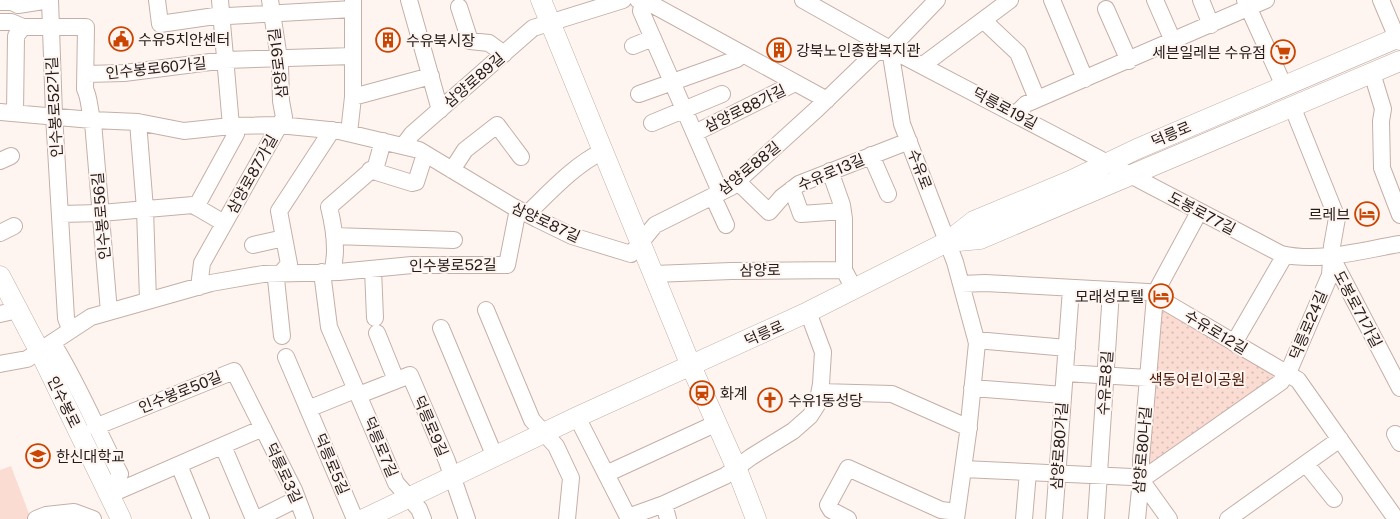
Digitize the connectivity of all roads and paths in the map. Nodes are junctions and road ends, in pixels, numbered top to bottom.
1 (50, 0) edge
2 (157, 0) edge
3 (409, 0) edge
4 (541, 0) edge
5 (623, 0) edge
6 (803, 0) edge
7 (1010, 0) edge
8 (1052, 0) edge
9 (1155, 0) edge
10 (1201, 0) edge
11 (1266, 0) edge
12 (1381, 0) edge
13 (640, 1) edge
14 (0, 2) edge
15 (927, 3) edge
16 (353, 4) edge
17 (1247, 4) edge
18 (221, 7) edge
19 (271, 7) edge
20 (459, 7) dead end
21 (1106, 9) dead end
22 (983, 20) junction
23 (0, 22) edge
24 (550, 22) junction
25 (1211, 25) junction
26 (51, 26) junction
27 (23, 27) junction
28 (654, 38) junction
29 (1398, 39) edge
30 (1173, 41) junction
31 (632, 46) dead end
32 (890, 49) junction
33 (740, 53) junction
34 (504, 54) junction
35 (353, 56) junction
36 (278, 58) junction
37 (226, 60) junction
38 (1129, 60) junction
39 (1400, 61) edge
40 (7, 63) edge
41 (923, 65) junction
42 (1372, 72) junction
43 (86, 74) junction
44 (430, 76) junction
45 (1085, 79) junction
46 (673, 81) junction
47 (795, 83) junction
48 (1284, 86) junction
49 (639, 94) dead end
50 (722, 94) dead end
51 (353, 97) junction
52 (1037, 99) junction
53 (827, 100) junction
54 (1292, 106) junction
55 (684, 108) junction
56 (440, 110) junction
57 (8, 112) edge
58 (1016, 114) junction
59 (54, 115) junction
60 (92, 120) junction
61 (138, 122) junction
62 (652, 123) dead end
63 (279, 125) junction
64 (231, 126) junction
65 (332, 130) junction
66 (694, 132) junction
67 (349, 133) junction
68 (383, 141) junction
69 (909, 141) junction
70 (403, 146) junction
71 (603, 151) junction
72 (425, 154) junction
73 (871, 155) junction
74 (521, 157) dead end
75 (1120, 169) junction
76 (370, 170) junction
77 (452, 170) junction
78 (830, 171) junction
79 (737, 181) junction
80 (792, 189) junction
81 (717, 194) junction
82 (888, 194) dead end
83 (196, 207) junction
84 (145, 209) junction
85 (842, 210) junction
86 (522, 212) junction
87 (1199, 212) junction
88 (101, 213) junction
89 (60, 214) junction
90 (1400, 215) edge
91 (224, 224) junction
92 (726, 225) dead end
93 (334, 236) junction
94 (284, 238) junction
95 (454, 240) dead end
96 (640, 242) junction
97 (947, 242) junction
98 (1400, 244) edge
99 (253, 245) dead end
100 (1285, 254) junction
101 (1331, 256) junction
102 (372, 269) junction
103 (844, 270) junction
104 (327, 272) junction
105 (282, 273) junction
106 (654, 274) junction
107 (0, 276) edge
108 (961, 284) junction
109 (199, 287) junction
110 (854, 289) junction
111 (1071, 289) junction
112 (1111, 291) junction
113 (1155, 296) junction
114 (148, 300) junction
115 (486, 310) dead end
116 (9, 312) edge
117 (109, 312) junction
118 (808, 312) junction
119 (441, 328) dead end
120 (70, 329) junction
121 (282, 336) dead end
122 (976, 340) junction
123 (1234, 343) junction
124 (1067, 348) junction
125 (39, 351) junction
126 (286, 357) dead end
127 (0, 364) edge
128 (691, 366) junction
129 (1065, 373) junction
130 (1286, 374) junction
131 (1106, 375) junction
132 (403, 378) junction
133 (1148, 378) junction
134 (972, 388) junction
135 (1400, 388) edge
136 (820, 392) junction
137 (358, 393) junction
138 (1063, 396) junction
139 (308, 409) junction
140 (578, 418) junction
141 (717, 423) junction
142 (95, 427) junction
143 (263, 428) junction
144 (969, 428) junction
145 (544, 433) junction
146 (1340, 439) junction
147 (223, 446) junction
148 (495, 457) junction
149 (1306, 464) junction
150 (179, 465) junction
151 (736, 467) junction
152 (963, 469) junction
153 (1028, 472) junction
154 (606, 474) junction
155 (1057, 474) junction
156 (1098, 476) junction
157 (452, 477) junction
158 (1141, 480) junction
159 (109, 495) junction
160 (409, 497) junction
161 (297, 499) junction
162 (1334, 499) dead end
163 (666, 512) edge
164 (1392, 514) edge
165 (956, 515) edge
166 (628, 518) edge
167 (36, 519) edge
168 (93, 519) edge
169 (121, 519) edge
170 (200, 519) edge
171 (256, 519) edge
172 (304, 519) edge
173 (355, 519) edge
174 (364, 519) edge
175 (423, 519) edge
176 (467, 519) edge
177 (567, 519) edge
178 (756, 519) edge
179 (848, 519) edge
180 (1024, 519) edge
181 (1054, 519) edge
182 (1096, 519) edge
183 (1136, 519) edge
184 (1169, 519) edge
185 (1228, 519) edge

1 - 14 street
1 - 26 street, 인수봉로52가길
2 - 18 street
3 - 44 street
4 - 24 main road
5 - 24 street, 삼양로89길
6 - 32 street, 덕릉로19길
7 - 22 street
8 - 45 street
9 - 30 street
10 - 25 street
11 - 17 street
12 - 29 street
13 - 28 street, 삼양로88가길
13 - 33 street
15 - 32 street
16 - 19 street
16 - 35 street
17 - 25 street
17 - 48 street
18 - 19 street
18 - 37 street, 인수봉로60가길
19 - 36 street, 삼양로91길
20 - 34 street
21 - 38 street
22 - 41 street
22 - 52 street
23 - 27 street, 인수봉로56길
24 - 34 street, 삼양로89길
24 - 71 main road
25 - 30 street
26 - 27 street, 인수봉로56길
26 - 43 street, 인수봉로56길
26 - 59 street, 인수봉로52가길
27 - 40 street
28 - 31 street
28 - 46 street, 삼양로88가길
29 - 48 main road, 덕릉로
30 - 38 street
32 - 41 street, 덕릉로19길
32 - 53 street, 삼양로88길
32 - 69 street, 수유로
33 - 46 street
33 - 47 street
34 - 56 street, 삼양로89길
35 - 36 street, 인수봉로60가길
35 - 51 street
36 - 37 street, 인수봉로60가길
36 - 63 street, 삼양로91길
37 - 43 street, 인수봉로60가길
37 - 64 street, 인수봉로60가길
38 - 45 street
39 - 42 main road, 덕릉로
40 - 57 street
41 - 58 street, 덕릉로19길
42 - 54 main road, 덕릉로
42 - 90 street
43 - 60 street, 인수봉로56길
44 - 51 street
44 - 56 street
45 - 52 street
46 - 49 street
46 - 55 street, 삼양로88가길
47 - 53 street
47 - 66 street, 삼양로88가길
48 - 75 main road, 덕릉로
50 - 55 street, 삼양로88가길
51 - 67 street
52 - 58 street
53 - 79 street, 삼양로88길
54 - 75 main road, 덕릉로
54 - 101 street, 덕릉로24길
55 - 62 street, 삼양로88가길
55 - 66 street, 삼양로88가길
56 - 70 street, 삼양로89길
57 - 59 street
58 - 75 street, 덕릉로19길
59 - 60 street
59 - 89 street, 인수봉로52가길
60 - 61 street
60 - 88 street, 인수봉로56길
61 - 64 street
61 - 84 street
63 - 64 street, 삼양로87길
63 - 65 street, 삼양로87길
63 - 91 street, 삼양로87가길
64 - 83 street, 인수봉로60가길
65 - 67 street, 삼양로87길
65 - 94 street
66 - 81 street, 삼양로88가길
67 - 68 street, 삼양로87길
68 - 70 street, 삼양로87길
68 - 76 street
69 - 73 street, 수유로13길
69 - 97 street, 수유로
70 - 72 street, 삼양로87길
71 - 86 street
71 - 96 main road
72 - 76 street
72 - 77 street, 삼양로87길
73 - 78 street, 수유로13길
73 - 82 street, 수유로13길
74 - 77 street
75 - 87 street, 도봉로77길
75 - 97 main road, 덕릉로
76 - 93 street
77 - 86 street, 삼양로87길
78 - 80 street, 수유로13길
78 - 85 street
79 - 80 street, 수유로13길
79 - 81 street, 삼양로88길
80 - 85 street, 수유로13길
81 - 92 street, 삼양로88가길
81 - 96 street, 삼양로88길
83 - 84 street
83 - 91 street, 삼양로87가길
84 - 88 street
84 - 114 street
85 - 103 street
86 - 96 street, 삼양로87길
86 - 102 street, 인수봉로52길
87 - 100 street, 도봉로77길
87 - 113 street, 삼양로80나길
88 - 89 street
88 - 117 street, 인수봉로56길
89 - 120 street, 인수봉로52가길
91 - 109 street, 삼양로87가길
93 - 95 street
93 - 104 street
94 - 99 street
94 - 105 street
96 - 106 main road
97 - 108 street, 수유로
97 - 110 main road, 덕릉로
98 - 101 street, 도봉로77길
100 - 101 street, 도봉로77길
100 - 123 street
101 - 130 street, 덕릉로24길
101 - 135 street, 도봉로71가길
102 - 104 street, 인수봉로52길
102 - 132 street
103 - 106 street, 삼양로
103 - 110 street
104 - 105 street, 인수봉로52길
104 - 137 street, 덕릉로7길
105 - 109 street, 인수봉로52길
105 - 121 street
106 - 128 main road
107 - 116 main road, 인수봉로
108 - 111 street, 수유로12길
108 - 122 street, 수유로
109 - 114 street, 인수봉로52길
110 - 118 main road, 덕릉로
111 - 112 street, 수유로12길
111 - 124 street, 삼양로80가길
112 - 113 street, 수유로12길
112 - 131 street, 수유로8길
113 - 123 street, 수유로12길
113 - 133 street, 삼양로80나길
114 - 117 street, 인수봉로52길
115 - 145 street
116 - 125 main road, 인수봉로
117 - 120 street, 인수봉로52길
118 - 128 main road, 덕릉로
118 - 136 street
119 - 148 street
120 - 125 street, 인수봉로52길
122 - 124 street
122 - 134 street, 수유로
123 - 130 street, 수유로12길
124 - 129 street, 삼양로80가길
125 - 127 street, 인수봉로52길
125 - 142 street
125 - 159 main road, 인수봉로
126 - 139 street, 덕릉로5길
128 - 140 main road, 덕릉로
128 - 141 main road
129 - 131 street
129 - 138 street, 삼양로80가길
130 - 146 street, 수유로12길
130 - 158 street, 덕릉로24길
131 - 133 street
131 - 156 street, 수유로8길
132 - 137 street
132 - 157 street, 덕릉로9길
133 - 158 street, 삼양로80나길
134 - 138 street
134 - 144 street, 수유로
136 - 144 street
136 - 151 street
137 - 139 street
137 - 160 street, 덕릉로7길
138 - 155 street, 삼양로80가길
139 - 173 street, 덕릉로5길
140 - 145 main road, 덕릉로
140 - 154 street
141 - 151 main road
141 - 154 street
142 - 143 street, 인수봉로50길
142 - 159 street
143 - 147 street
143 - 161 street, 덕릉로3길
144 - 152 street, 수유로
145 - 148 main road, 덕릉로
145 - 177 street
146 - 149 street
146 - 164 street, 수유로12길
147 - 150 street
147 - 171 street
148 - 157 main road, 덕릉로
149 - 162 street
149 - 185 street
150 - 159 street
150 - 170 street
151 - 163 street
151 - 178 main road
152 - 153 street
152 - 165 street, 수유로
153 - 155 street
153 - 180 street
154 - 166 street
155 - 156 street
155 - 181 street, 삼양로80가길
156 - 158 street
156 - 182 street, 수유로8길
157 - 160 main road, 덕릉로
157 - 176 street, 덕릉로9길
158 - 183 street, 삼양로80나길
158 - 184 street
159 - 169 main road, 인수봉로
160 - 174 main road, 덕릉로
160 - 175 street, 덕릉로7길
161 - 171 street
161 - 172 street, 덕릉로3길
163 - 166 street
165 - 179 street, 수유로
167 - 168 street

